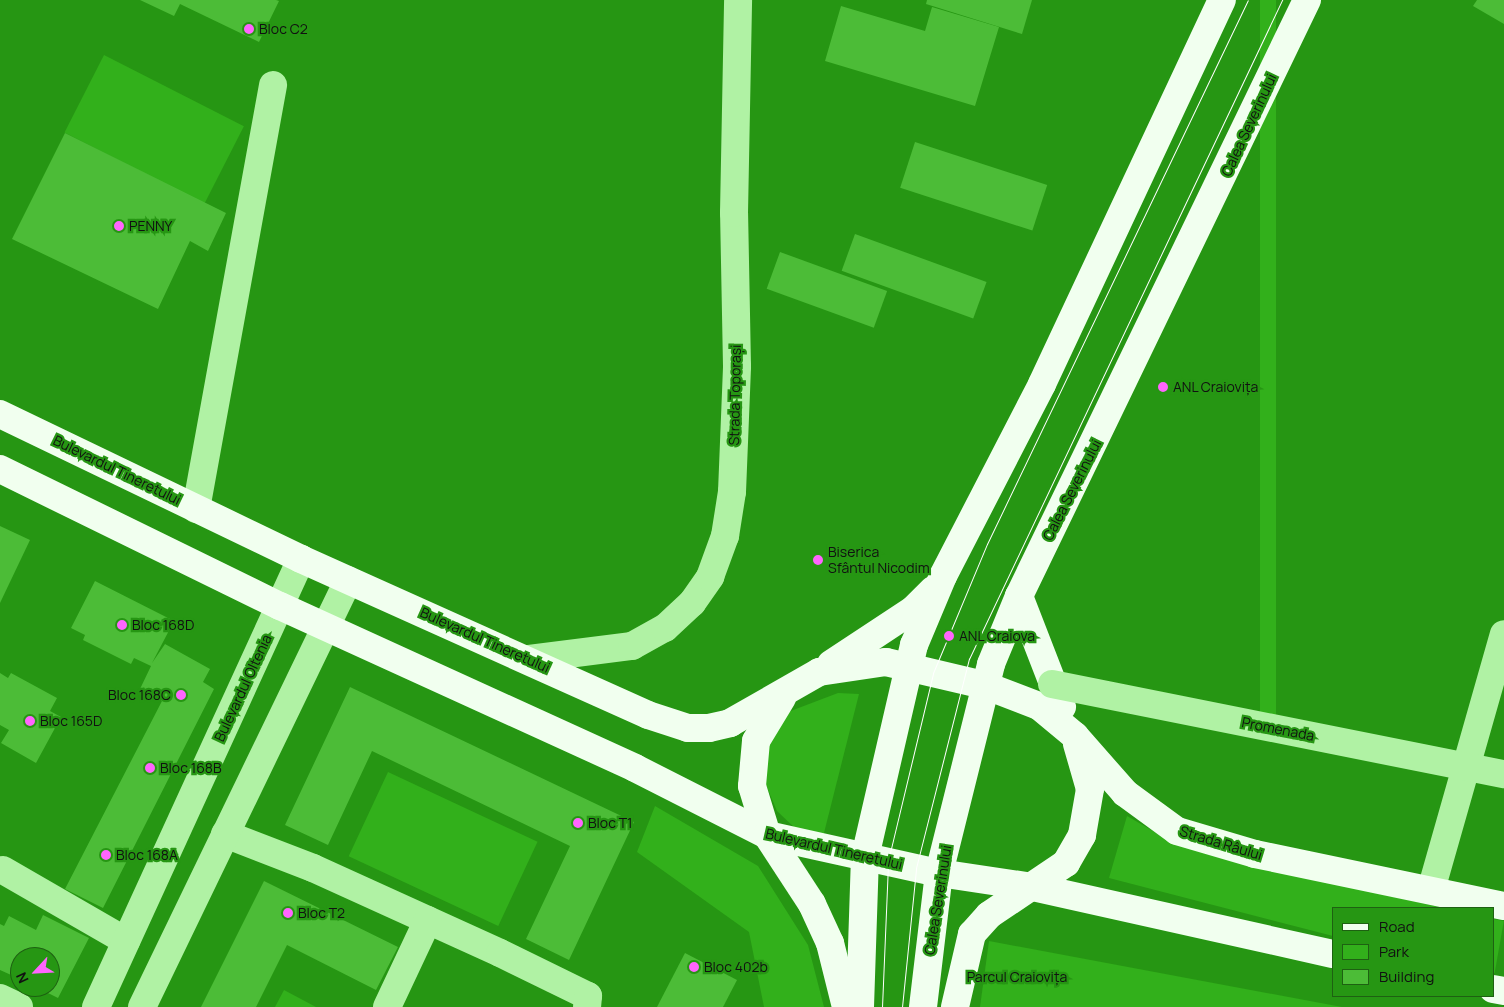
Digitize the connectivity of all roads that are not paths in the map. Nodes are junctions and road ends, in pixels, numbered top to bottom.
1 (738, 0) edge
2 (1222, 0) edge
3 (1307, 0) edge
4 (274, 85) dead end
5 (0, 414) edge
6 (0, 469) edge
7 (196, 509) junction
8 (301, 559) junction
9 (942, 576) junction
10 (348, 580) junction
11 (1019, 596) junction
12 (280, 606) junction
13 (325, 626) junction
14 (1504, 634) edge
15 (529, 659) junction
16 (910, 668) junction
17 (819, 672) junction
18 (1052, 684) junction
19 (984, 686) junction
20 (787, 690) junction
21 (1075, 736) junction
22 (1504, 774) edge
23 (226, 834) junction
24 (767, 835) junction
25 (865, 857) junction
26 (4, 870) dead end
27 (939, 873) junction
28 (1033, 887) junction
29 (1431, 890) junction
30 (1504, 906) edge
31 (428, 920) junction
32 (126, 941) junction
33 (1332, 954) edge
34 (0, 998) edge
35 (19, 1007) edge
36 (96, 1007) edge
37 (142, 1007) edge
38 (387, 1007) edge
39 (587, 1007) edge
40 (846, 1007) edge
41 (860, 1007) edge
42 (923, 1007) edge
43 (955, 1007) edge

1 - 15 street, Strada Toporași
2 - 9 main road
3 - 11 main road, Calea Severinului
4 - 7 street
5 - 7 main road, Bulevardul Tineretului
6 - 12 main road, Bulevardul Tineretului
7 - 8 main road, Bulevardul Tineretului
8 - 10 main road, Bulevardul Tineretului
8 - 12 street, Bulevardul Oltenia
9 - 16 main road
9 - 17 main road
10 - 13 street
10 - 15 main road, Bulevardul Tineretului
11 - 18 main road
11 - 19 main road, Calea Severinului
12 - 13 main road, Bulevardul Tineretului
12 - 32 street, Bulevardul Oltenia
13 - 23 street
13 - 24 main road, Bulevardul Tineretului
14 - 29 street
15 - 20 main road, Bulevardul Tineretului
16 - 17 main road, Bulevardul Tineretului
16 - 19 main road, Bulevardul Tineretului
16 - 25 main road
17 - 20 main road, Bulevardul Tineretului
18 - 21 main road
18 - 22 street, Promenada, bridge
19 - 21 main road, Strada Râului
19 - 27 main road, Calea Severinului
20 - 24 main road
21 - 28 main road
21 - 29 main road, Strada Râului
23 - 31 street
23 - 37 street
24 - 25 main road, Bulevardul Tineretului
24 - 40 main road
25 - 27 main road, Bulevardul Tineretului
25 - 41 main road
26 - 32 street
27 - 28 main road
27 - 42 main road, Calea Severinului
28 - 33 main road
28 - 43 main road
29 - 30 main road, Strada Râului
31 - 38 street
31 - 39 street
32 - 36 street, Bulevardul Oltenia
34 - 35 street

